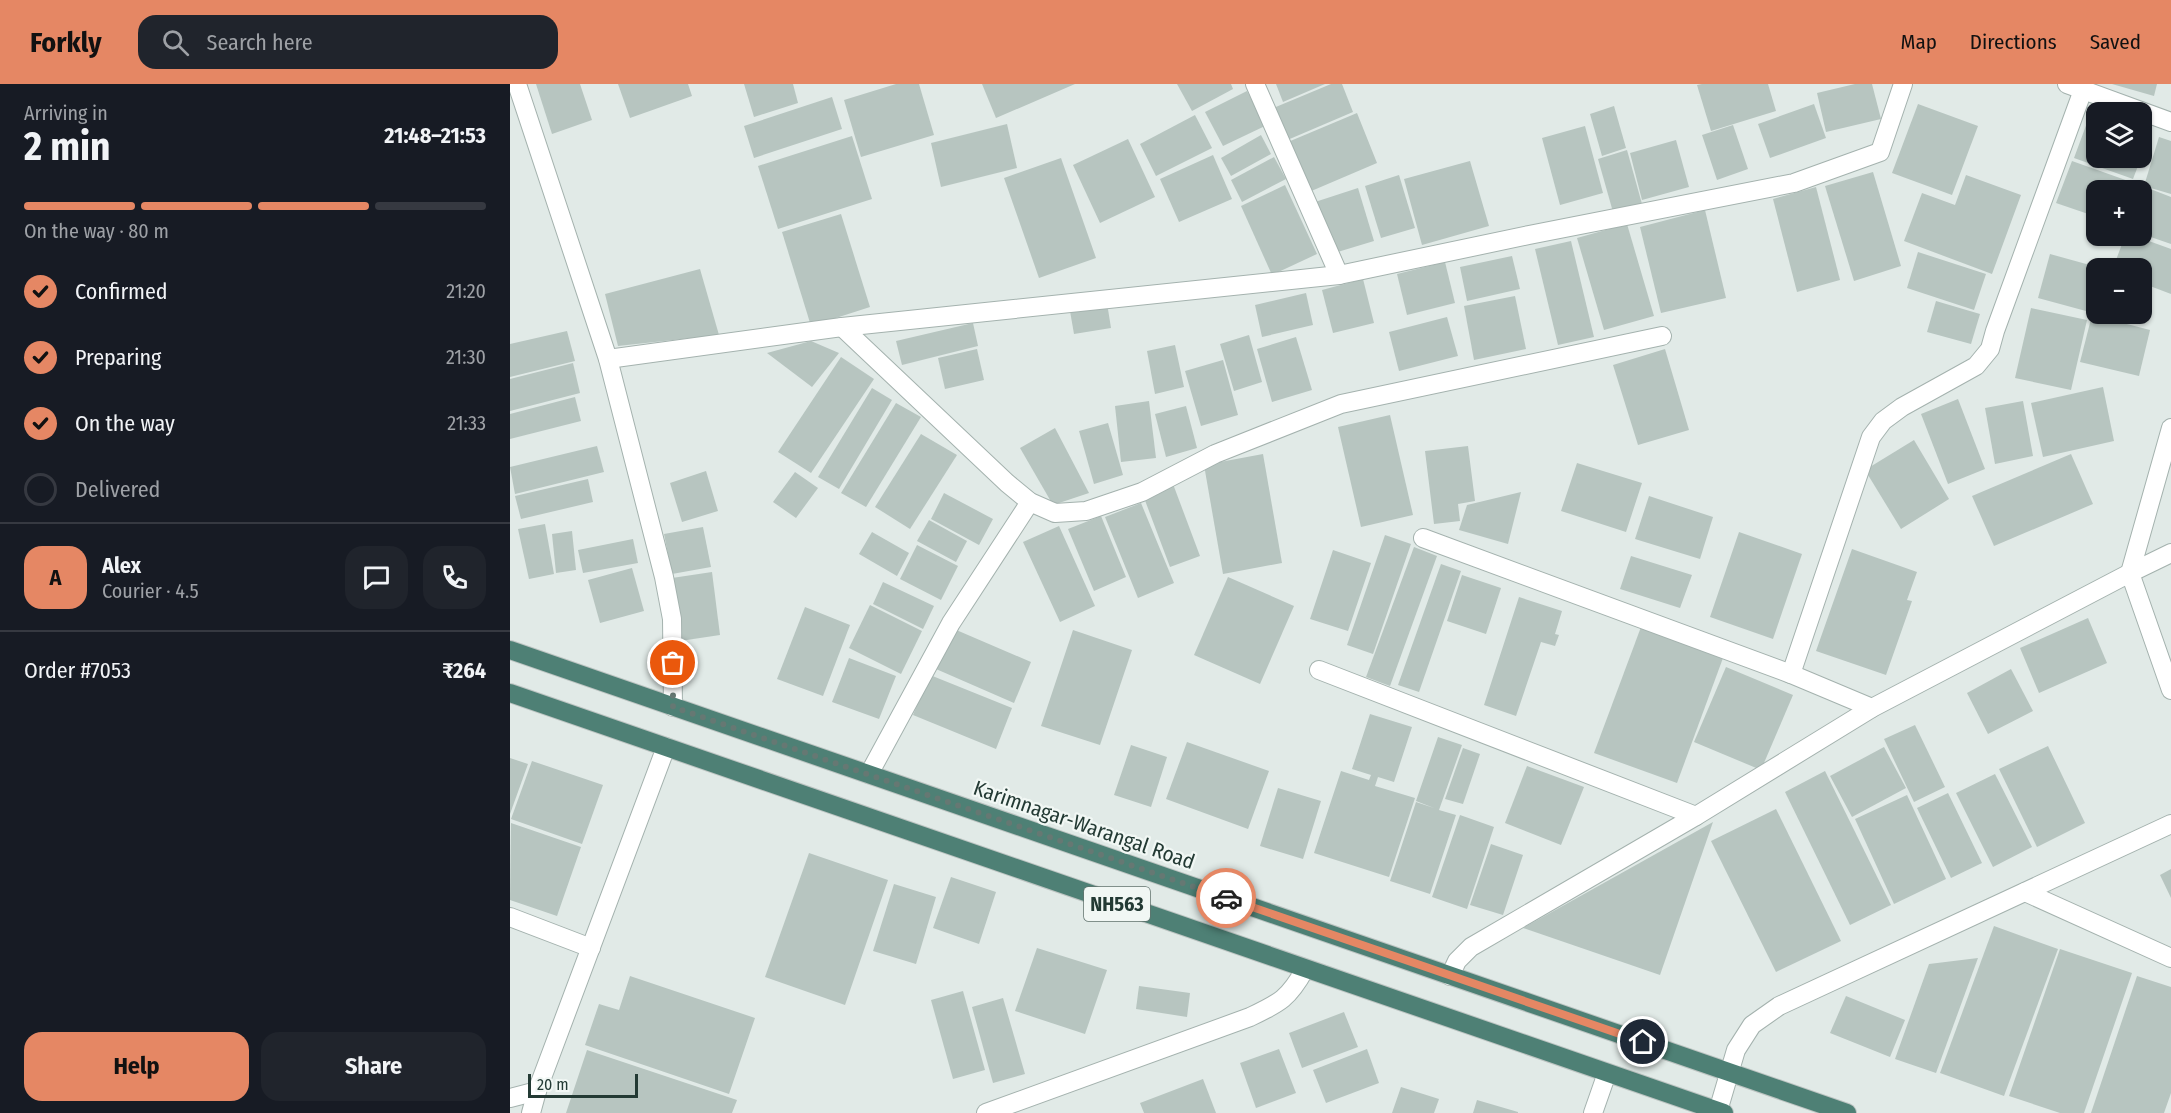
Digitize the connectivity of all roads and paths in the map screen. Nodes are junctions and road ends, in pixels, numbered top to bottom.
1 (517, 84) edge
2 (1255, 84) edge
3 (1903, 84) edge
4 (2077, 86) edge
5 (2171, 122) edge
6 (1339, 275) junction
7 (842, 327) junction
8 (1662, 336) dead end
9 (608, 359) junction
10 (2171, 428) edge
11 (1030, 502) junction
12 (1423, 538) dead end
13 (2171, 554) edge
14 (2130, 573) junction
15 (510, 650) edge
16 (1319, 670) dead end
17 (1791, 674) junction
18 (2171, 690) edge
19 (510, 693) edge
20 (673, 707) junction
21 (1872, 708) junction
22 (666, 747) junction
23 (869, 774) junction
24 (1696, 816) junction
25 (2171, 824) edge
26 (2025, 892) junction
27 (510, 917) edge
28 (591, 948) junction
29 (2171, 958) edge
30 (1305, 969) junction
31 (1450, 976) junction
32 (1729, 1072) junction
33 (1607, 1073) junction
34 (537, 1091) junction
35 (510, 1098) edge
36 (1721, 1112) edge
37 (531, 1113) edge
38 (986, 1113) edge
39 (1593, 1113) edge
40 (1847, 1113) edge

1 - 9 street
2 - 6 street
3 - 6 street
4 - 5 street
4 - 17 street
6 - 7 street
7 - 9 street
7 - 11 street
8 - 11 street
9 - 20 street
10 - 14 street
11 - 23 street
12 - 17 street
13 - 14 street
14 - 18 street
14 - 21 street
15 - 20 highway, Karimnagar-Warangal Road / NH563
16 - 24 street
17 - 21 street
19 - 22 highway, NH563
20 - 23 highway, Karimnagar-Warangal Road / NH563
21 - 24 street
22 - 28 street
22 - 30 highway, NH563
23 - 31 highway, Karimnagar-Warangal Road / NH563
24 - 31 street
25 - 26 street
26 - 29 street
26 - 32 street
27 - 28 street
28 - 34 street
30 - 33 highway, NH563
30 - 38 street
31 - 32 highway, Karimnagar-Warangal Road / NH563
32 - 36 street
32 - 40 highway, Karimnagar-Warangal Road / NH563
33 - 36 highway, NH563
33 - 39 street
34 - 35 street
34 - 37 street

